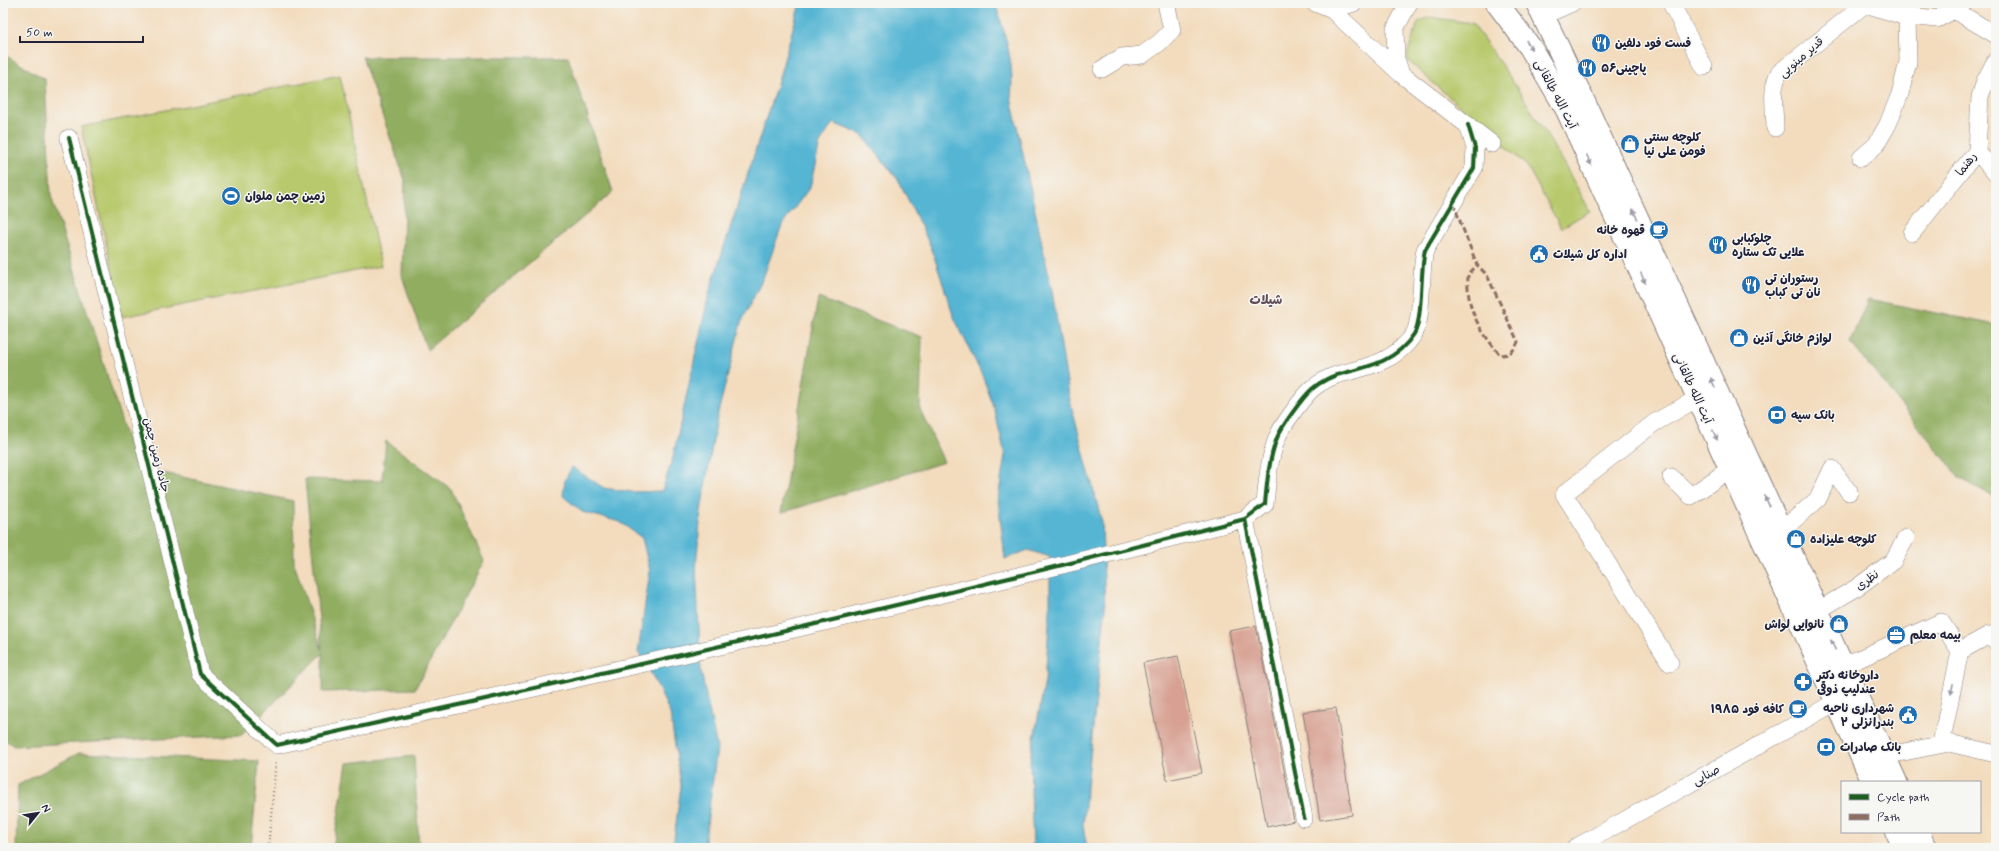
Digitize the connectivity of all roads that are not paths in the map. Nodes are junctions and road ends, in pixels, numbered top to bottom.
1 (1166, 3) edge
2 (1315, 3) edge
3 (1354, 3) edge
4 (1409, 3) edge
5 (1497, 3) edge
6 (1572, 3) edge
7 (1671, 3) edge
8 (1863, 4) edge
9 (1955, 7) edge
10 (1540, 9) edge
11 (1332, 10) junction
12 (1510, 13) edge
13 (1907, 16) junction
14 (1996, 35) edge
15 (1996, 60) edge
16 (1704, 67) dead end
17 (1102, 69) dead end
18 (1401, 74) junction
19 (1468, 125) junction
20 (1775, 128) dead end
21 (69, 138) dead end
22 (1492, 144) dead end
23 (1978, 151) junction
24 (1861, 158) dead end
25 (1996, 174) edge
26 (1912, 233) dead end
27 (1698, 398) junction
28 (1730, 470) junction
29 (1671, 477) dead end
30 (1849, 492) dead end
31 (1245, 519) junction
32 (1781, 532) junction
33 (1906, 538) dead end
34 (1817, 611) junction
35 (1996, 642) edge
36 (1960, 651) junction
37 (1670, 663) dead end
38 (1843, 666) junction
39 (1845, 697) junction
40 (1941, 744) junction
41 (1996, 754) edge
42 (1884, 756) junction
43 (1873, 781) edge
44 (1896, 781) edge
45 (1304, 818) dead end
46 (1896, 833) edge
47 (1918, 833) edge
48 (1575, 848) edge
49 (1904, 848) edge
50 (1926, 848) edge

1 - 17 street
2 - 11 street
3 - 11 street
4 - 18 street
5 - 12 main road, آیت الله طالقانی
6 - 10 street
7 - 16 street
8 - 13 street
8 - 20 street, قدیر مینویی
9 - 13 street
9 - 14 street
32 -> 10 main road, آیت الله طالقانی
11 - 18 street
12 -> 27 main road, آیت الله طالقانی
13 - 24 street
15 - 23 street, رهنما
18 - 19 street
19 - 22 street
19 - 31 street
21 - 31 street, جاده زمین چمن
23 - 25 street
23 - 26 street, رهنما
27 -> 28 main road, آیت الله طالقانی
27 - 37 street
28 - 29 street
28 - 39 main road, آیت الله طالقانی
30 - 32 street
31 - 45 street
32 - 34 main road, آیت الله طالقانی
33 - 34 street, نظری
38 -> 34 main road, آیت الله طالقانی
35 - 36 street
36 - 38 street
36 -> 40 street
38 - 39 main road, آیت الله طالقانی
39 - 42 main road, آیت الله طالقانی
39 - 43 main road, آیت الله طالقانی
39 - 48 street, صنایی
40 - 41 street
40 - 42 street
42 - 44 main road, آیت الله طالقانی
46 - 49 main road
47 - 50 main road

